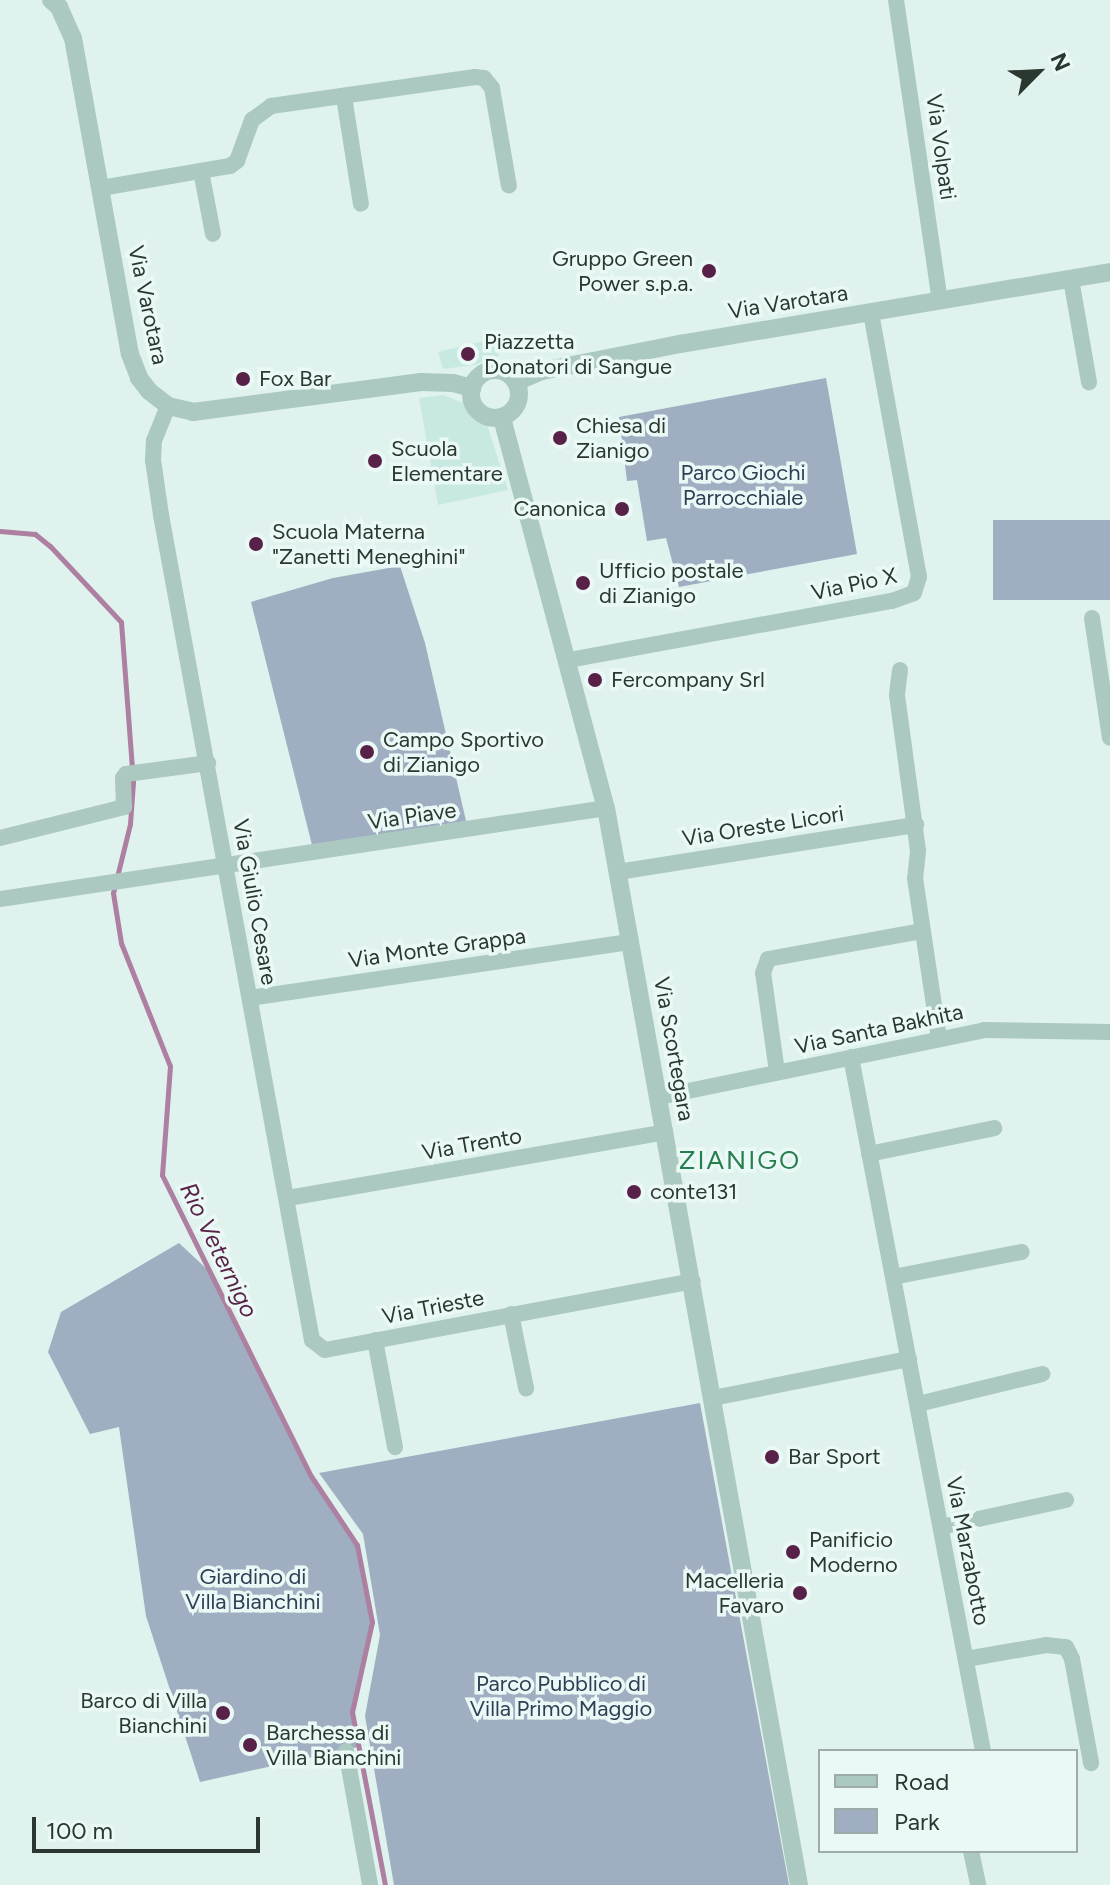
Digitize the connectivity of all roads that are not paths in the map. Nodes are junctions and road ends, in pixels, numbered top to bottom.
1 (51, 0) edge
2 (896, 0) edge
3 (344, 97) junction
4 (201, 171) junction
5 (509, 186) dead end
6 (101, 188) junction
7 (361, 204) dead end
8 (213, 234) dead end
9 (1110, 272) edge
10 (1071, 279) junction
11 (940, 300) junction
12 (871, 312) junction
13 (516, 382) junction
14 (1089, 382) dead end
15 (472, 388) junction
16 (168, 406) junction
17 (502, 418) junction
18 (1092, 618) dead end
19 (569, 660) junction
20 (900, 670) dead end
21 (1110, 738) edge
22 (208, 763) junction
23 (606, 808) junction
24 (916, 825) junction
25 (0, 838) edge
26 (224, 865) junction
27 (618, 872) junction
28 (0, 899) edge
29 (922, 931) junction
30 (631, 942) junction
31 (250, 998) junction
32 (1110, 1032) edge
33 (939, 1038) junction
34 (851, 1057) junction
35 (777, 1072) junction
36 (659, 1097) junction
37 (994, 1128) dead end
38 (665, 1132) junction
39 (869, 1154) junction
40 (288, 1198) junction
41 (1022, 1252) dead end
42 (893, 1277) junction
43 (693, 1281) junction
44 (511, 1314) junction
45 (375, 1340) junction
46 (909, 1359) junction
47 (1042, 1374) dead end
48 (526, 1388) dead end
49 (713, 1398) junction
50 (918, 1404) junction
51 (395, 1447) dead end
52 (1066, 1500) dead end
53 (941, 1527) junction
54 (966, 1659) junction
55 (983, 1749) edge
56 (346, 1751) dead end
57 (1091, 1763) dead end
58 (971, 1853) edge
59 (370, 1885) edge
60 (799, 1885) edge
61 (978, 1885) edge

1 - 6 street, Via Varotara
2 - 11 street, Via Volpati
3 - 4 street
3 - 5 street
3 - 7 street
4 - 6 street
4 - 8 street
6 - 16 street, Via Varotara
9 - 10 street, Via Varotara
10 - 11 street, Via Varotara
10 - 14 street
11 - 12 street, Via Varotara
12 - 13 street, Via Varotara
12 - 19 street, Via Pio X
13 - 15 street
13 - 17 street
15 - 16 street
15 - 17 street
16 - 22 street, Via Giulio Cesare
17 - 19 street, Via Scortegara
18 - 21 street
19 - 23 street, Via Scortegara
20 - 24 street
22 - 25 street
22 - 26 street, Via Giulio Cesare
23 - 26 street, Via Piave
23 - 27 street, Via Scortegara
24 - 27 street, Via Oreste Licori
24 - 29 street
26 - 28 street, Via Piave
26 - 31 street, Via Giulio Cesare
27 - 30 street, Via Scortegara
29 - 33 street
29 - 35 street
30 - 31 street, Via Monte Grappa
30 - 36 street, Via Scortegara
31 - 40 street, Via Giulio Cesare
32 - 33 street, Via Santa Bakhita
33 - 34 street, Via Santa Bakhita
34 - 35 street, Via Santa Bakhita
34 - 39 street, Via Marzabotto
35 - 36 street, Via Santa Bakhita
36 - 38 street, Via Scortegara
37 - 39 street
38 - 40 street, Via Trento
38 - 43 street, Via Scortegara
39 - 42 street, Via Marzabotto
40 - 45 street, Via Giulio Cesare
41 - 42 street
42 - 46 street, Via Marzabotto
43 - 44 street, Via Trieste
43 - 49 street, Via Scortegara
44 - 45 street, Via Trieste
44 - 48 street, Via Trieste
45 - 51 street, Via Trieste
46 - 49 street
46 - 50 street, Via Marzabotto
47 - 50 street
49 - 60 street, Via Scortegara
50 - 53 street, Via Marzabotto
52 - 53 street
53 - 54 street, Via Marzabotto
54 - 55 street, Via Marzabotto
54 - 57 street
56 - 59 street
58 - 61 street

